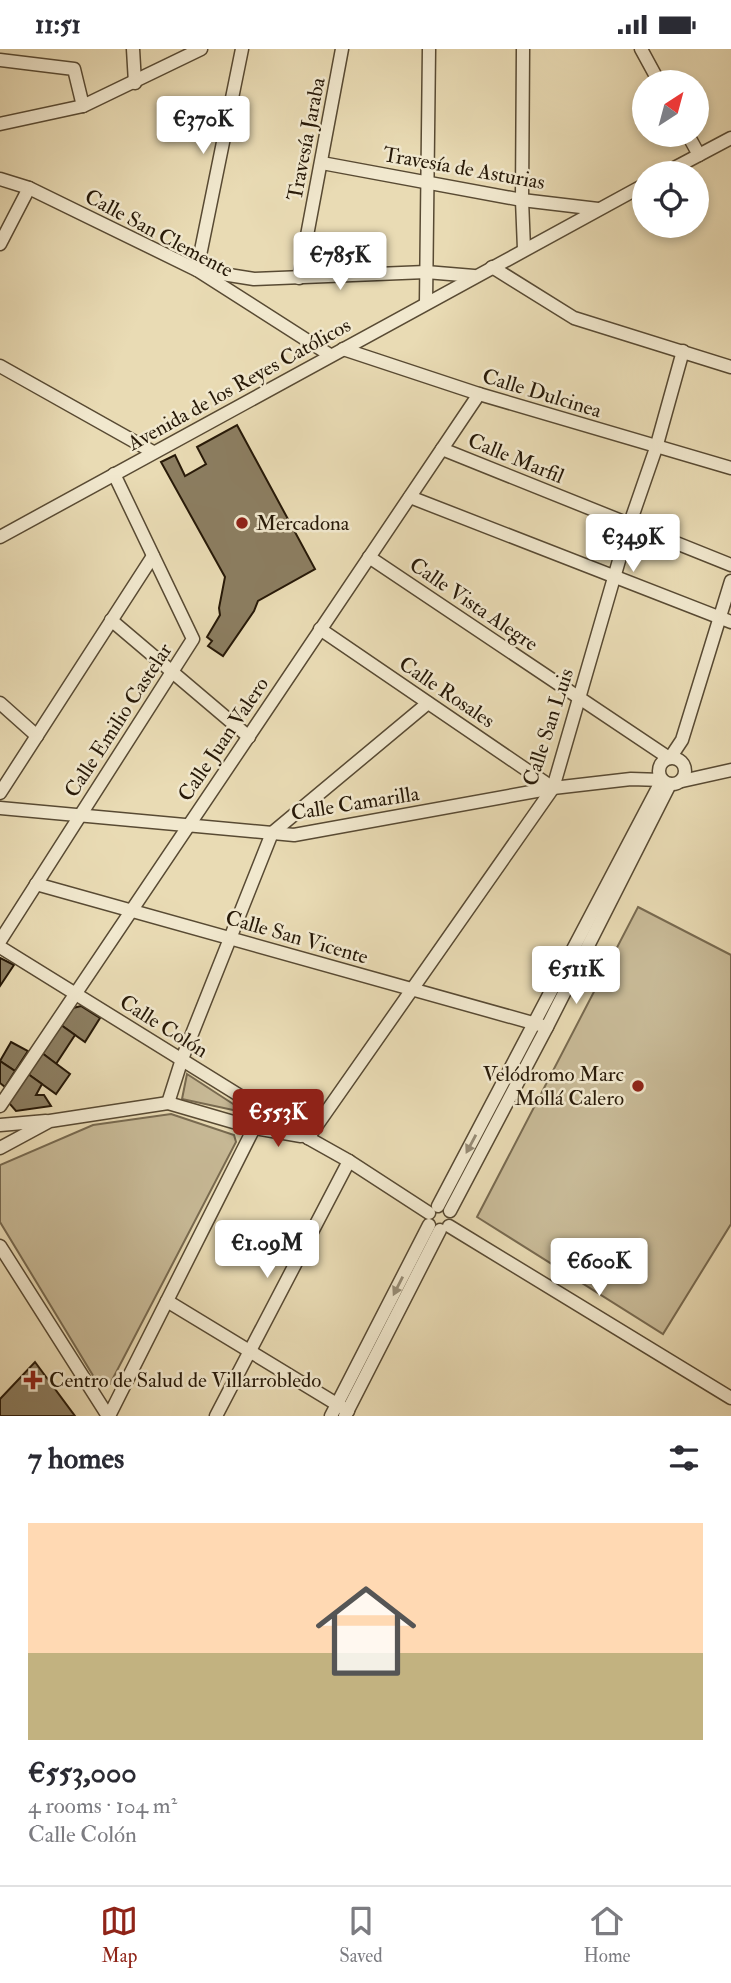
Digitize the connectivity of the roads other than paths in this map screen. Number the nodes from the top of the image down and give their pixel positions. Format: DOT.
graph roads {
  1 [pos="133,49"];
  2 [pos="201,49"];
  3 [pos="242,49"];
  4 [pos="342,49"];
  5 [pos="429,49"];
  6 [pos="523,49"];
  7 [pos="641,49"];
  8 [pos="0,60"];
  9 [pos="652,70"];
  10 [pos="135,83"];
  11 [pos="83,106"];
  12 [pos="0,124"];
  13 [pos="731,138"];
  14 [pos="695,147"];
  15 [pos="699,155"];
  16 [pos="688,161"];
  17 [pos="322,163"];
  18 [pos="0,179"];
  19 [pos="426,181"];
  20 [pos="29,188"];
  21 [pos="632,191"];
  22 [pos="522,200"];
  23 [pos="599,209"];
  24 [pos="0,244"];
  25 [pos="524,249"];
  26 [pos="492,267"];
  27 [pos="197,270"];
  28 [pos="426,272"];
  29 [pos="475,276"];
  30 [pos="299,278"];
  31 [pos="426,303"];
  32 [pos="343,349"];
  33 [pos="683,351"];
  34 [pos="330,355"];
  35 [pos="0,366"];
  36 [pos="731,367"];
  37 [pos="479,394"];
  38 [pos="656,448"];
  39 [pos="442,449"];
  40 [pos="153,452"];
  41 [pos="731,468"];
  42 [pos="114,474"];
  43 [pos="410,497"];
  44 [pos="629,526"];
  45 [pos="0,537"];
  46 [pos="153,556"];
  47 [pos="369,557"];
  48 [pos="731,565"];
  49 [pos="615,579"];
  50 [pos="731,581"];
  51 [pos="111,620"];
  52 [pos="725,620"];
  53 [pos="320,629"];
  54 [pos="172,672"];
  55 [pos="578,697"];
  56 [pos="0,703"];
  57 [pos="428,703"];
  58 [pos="37,736"];
  59 [pos="249,737"];
  60 [pos="670,760"];
  61 [pos="731,771"];
  62 [pos="712,773"];
  63 [pos="631,779"];
  64 [pos="671,782"];
  65 [pos="553,788"];
  66 [pos="0,793"];
  67 [pos="0,808"];
  68 [pos="80,815"];
  69 [pos="189,826"];
  70 [pos="272,833"];
  71 [pos="36,884"];
  72 [pos="130,910"];
  73 [pos="230,938"];
  74 [pos="0,941"];
  75 [pos="0,947"];
  76 [pos="412,989"];
  77 [pos="75,993"];
  78 [pos="540,1025"];
  79 [pos="182,1059"];
  80 [pos="167,1103"];
  81 [pos="0,1105"];
  82 [pos="50,1121"];
  83 [pos="0,1125"];
  84 [pos="254,1128"];
  85 [pos="308,1138"];
  86 [pos="0,1149"];
  87 [pos="349,1161"];
  88 [pos="439,1219"];
  89 [pos="0,1246"];
  90 [pos="167,1301"];
  91 [pos="249,1351"];
  92 [pos="731,1398"];
  93 [pos="340,1412"];
  94 [pos="109,1416"];
  95 [pos="216,1416"];
  1 -- 10 [label="street"];
  2 -- 10 [label="street"];
  3 -- 27 [label="street"];
  4 -- 17 [label="street, Travesía Jaraba"];
  5 -- 19 [label="street"];
  6 -- 22 [label="street"];
  7 -- 9 [label="street"];
  8 -- 11 [label="street"];
  10 -- 11 [label="street"];
  11 -- 12 [label="street"];
  13 -- 15 [label="street"];
  14 -- 15 [label="street"];
  15 -- 16 [label="street"];
  17 -- 19 [label="street, Travesía de Asturias"];
  17 -- 30 [label="street, Travesía Jaraba"];
  18 -- 20 [label="street, Calle San Clemente"];
  19 -- 22 [label="street, Travesía de Asturias"];
  19 -- 28 [label="street"];
  20 -- 24 [label="street"];
  20 -- 27 [label="street, Calle San Clemente"];
  21 -- 23 [label="street, Avenida de los Reyes Católicos"];
  22 -- 23 [label="street, Travesía de Asturias"];
  22 -- 25 [label="street"];
  23 -- 25 [label="street, Avenida de los Reyes Católicos"];
  25 -- 26 [label="street, Avenida de los Reyes Católicos"];
  26 -- 29 [label="street, Avenida de los Reyes Católicos"];
  26 -- 33 [label="street"];
  27 -- 30 [label="street"];
  27 -- 34 [label="street, Calle San Clemente"];
  28 -- 29 [label="street"];
  28 -- 30 [label="street"];
  28 -- 31 [label="street"];
  29 -- 31 [label="street, Avenida de los Reyes Católicos"];
  31 -- 32 [label="street, Avenida de los Reyes Católicos"];
  32 -- 34 [label="street, Avenida de los Reyes Católicos"];
  32 -- 37 [label="street, Calle Dulcinea"];
  33 -- 36 [label="street"];
  33 -- 38 [label="street, Calle San Luis"];
  34 -- 40 [label="street, Avenida de los Reyes Católicos"];
  35 -- 40 [label="street"];
  37 -- 38 [label="street, Calle Dulcinea"];
  37 -- 39 [label="street, Calle Juan Valero"];
  38 -- 41 [label="street, Calle Dulcinea"];
  38 -- 44 [label="street, Calle San Luis"];
  39 -- 43 [label="street, Calle Juan Valero"];
  39 -- 44 [label="street, Calle Marfil"];
  40 -- 42 [label="street, Avenida de los Reyes Católicos"];
  42 -- 45 [label="street, Avenida de los Reyes Católicos"];
  42 -- 46 [label="street, Calle Emilio Castelar"];
  43 -- 47 [label="street, Calle Juan Valero"];
  43 -- 49 [label="street"];
  44 -- 48 [label="street, Calle Marfil"];
  44 -- 49 [label="street, Calle San Luis"];
  46 -- 51 [label="street"];
  46 -- 54 [label="street, Calle Emilio Castelar"];
  47 -- 53 [label="street, Calle Juan Valero"];
  47 -- 55 [label="street, Calle Vista Alegre"];
  49 -- 52 [label="street"];
  49 -- 55 [label="street, Calle San Luis"];
  50 -- 52 [label="street"];
  51 -- 54 [label="street"];
  51 -- 58 [label="street"];
  52 -- 60 [label="street"];
  53 -- 57 [label="street, Calle Rosales"];
  53 -- 59 [label="street, Calle Juan Valero"];
  54 -- 59 [label="street"];
  54 -- 68 [label="street, Calle Emilio Castelar"];
  55 -- 60 [label="street, Calle Vista Alegre"];
  55 -- 65 [label="street, Calle San Luis"];
  56 -- 58 [label="street"];
  57 -- 65 [label="street, Calle Rosales"];
  57 -- 70 [label="street"];
  58 -- 66 [label="street"];
  59 -- 69 [label="street, Calle Juan Valero"];
  60 -- 62 [label="street, Calle Vista Alegre"];
  60 -- 63 [label="street, Calle Camarilla"];
  60 -- 64 [label="street"];
  60 -- 64 [label="street"];
  61 -- 62 [label="street"];
  62 -- 64 [label="street, Calle Camarilla"];
  63 -- 64 [label="street, Calle Camarilla"];
  63 -- 65 [label="street, Calle Camarilla"];
  64 -- 78 [label="street"];
  65 -- 70 [label="street, Calle Camarilla"];
  65 -- 76 [label="street, Calle San Luis"];
  67 -- 68 [label="street, Calle Camarilla"];
  68 -- 69 [label="street, Calle Camarilla"];
  68 -- 71 [label="street, Calle Emilio Castelar"];
  69 -- 70 [label="street, Calle Camarilla"];
  69 -- 72 [label="street, Calle Juan Valero"];
  70 -- 73 [label="street"];
  71 -- 72 [label="street, Calle San Vicente"];
  71 -- 74 [label="street, Calle Emilio Castelar"];
  72 -- 73 [label="street, Calle San Vicente"];
  72 -- 77 [label="street, Calle Juan Valero"];
  73 -- 76 [label="street, Calle San Vicente"];
  73 -- 79 [label="street"];
  75 -- 77 [label="street, Calle Colón"];
  76 -- 78 [label="street, Calle San Vicente"];
  76 -- 85 [label="street, Calle San Luis"];
  77 -- 79 [label="street, Calle Colón"];
  77 -- 81 [label="street, Calle Juan Valero"];
  78 -- 88 [label="street"];
  79 -- 80 [label="street"];
  79 -- 85 [label="street, Calle Colón"];
  80 -- 82 [label="street"];
  80 -- 84 [label="street, Calle Colón"];
  82 -- 83 [label="street"];
  82 -- 86 [label="street"];
  84 -- 85 [label="street, Calle Colón"];
  84 -- 90 [label="street"];
  85 -- 87 [label="street, Calle Colón"];
  87 -- 88 [label="street, Calle Colón"];
  87 -- 91 [label="street"];
  88 -- 92 [label="street, Calle Colón"];
  88 -- 93 [label="street"];
  89 -- 94 [label="street"];
  90 -- 91 [label="street"];
  90 -- 94 [label="street"];
  91 -- 93 [label="street"];
  91 -- 95 [label="street"];
}
